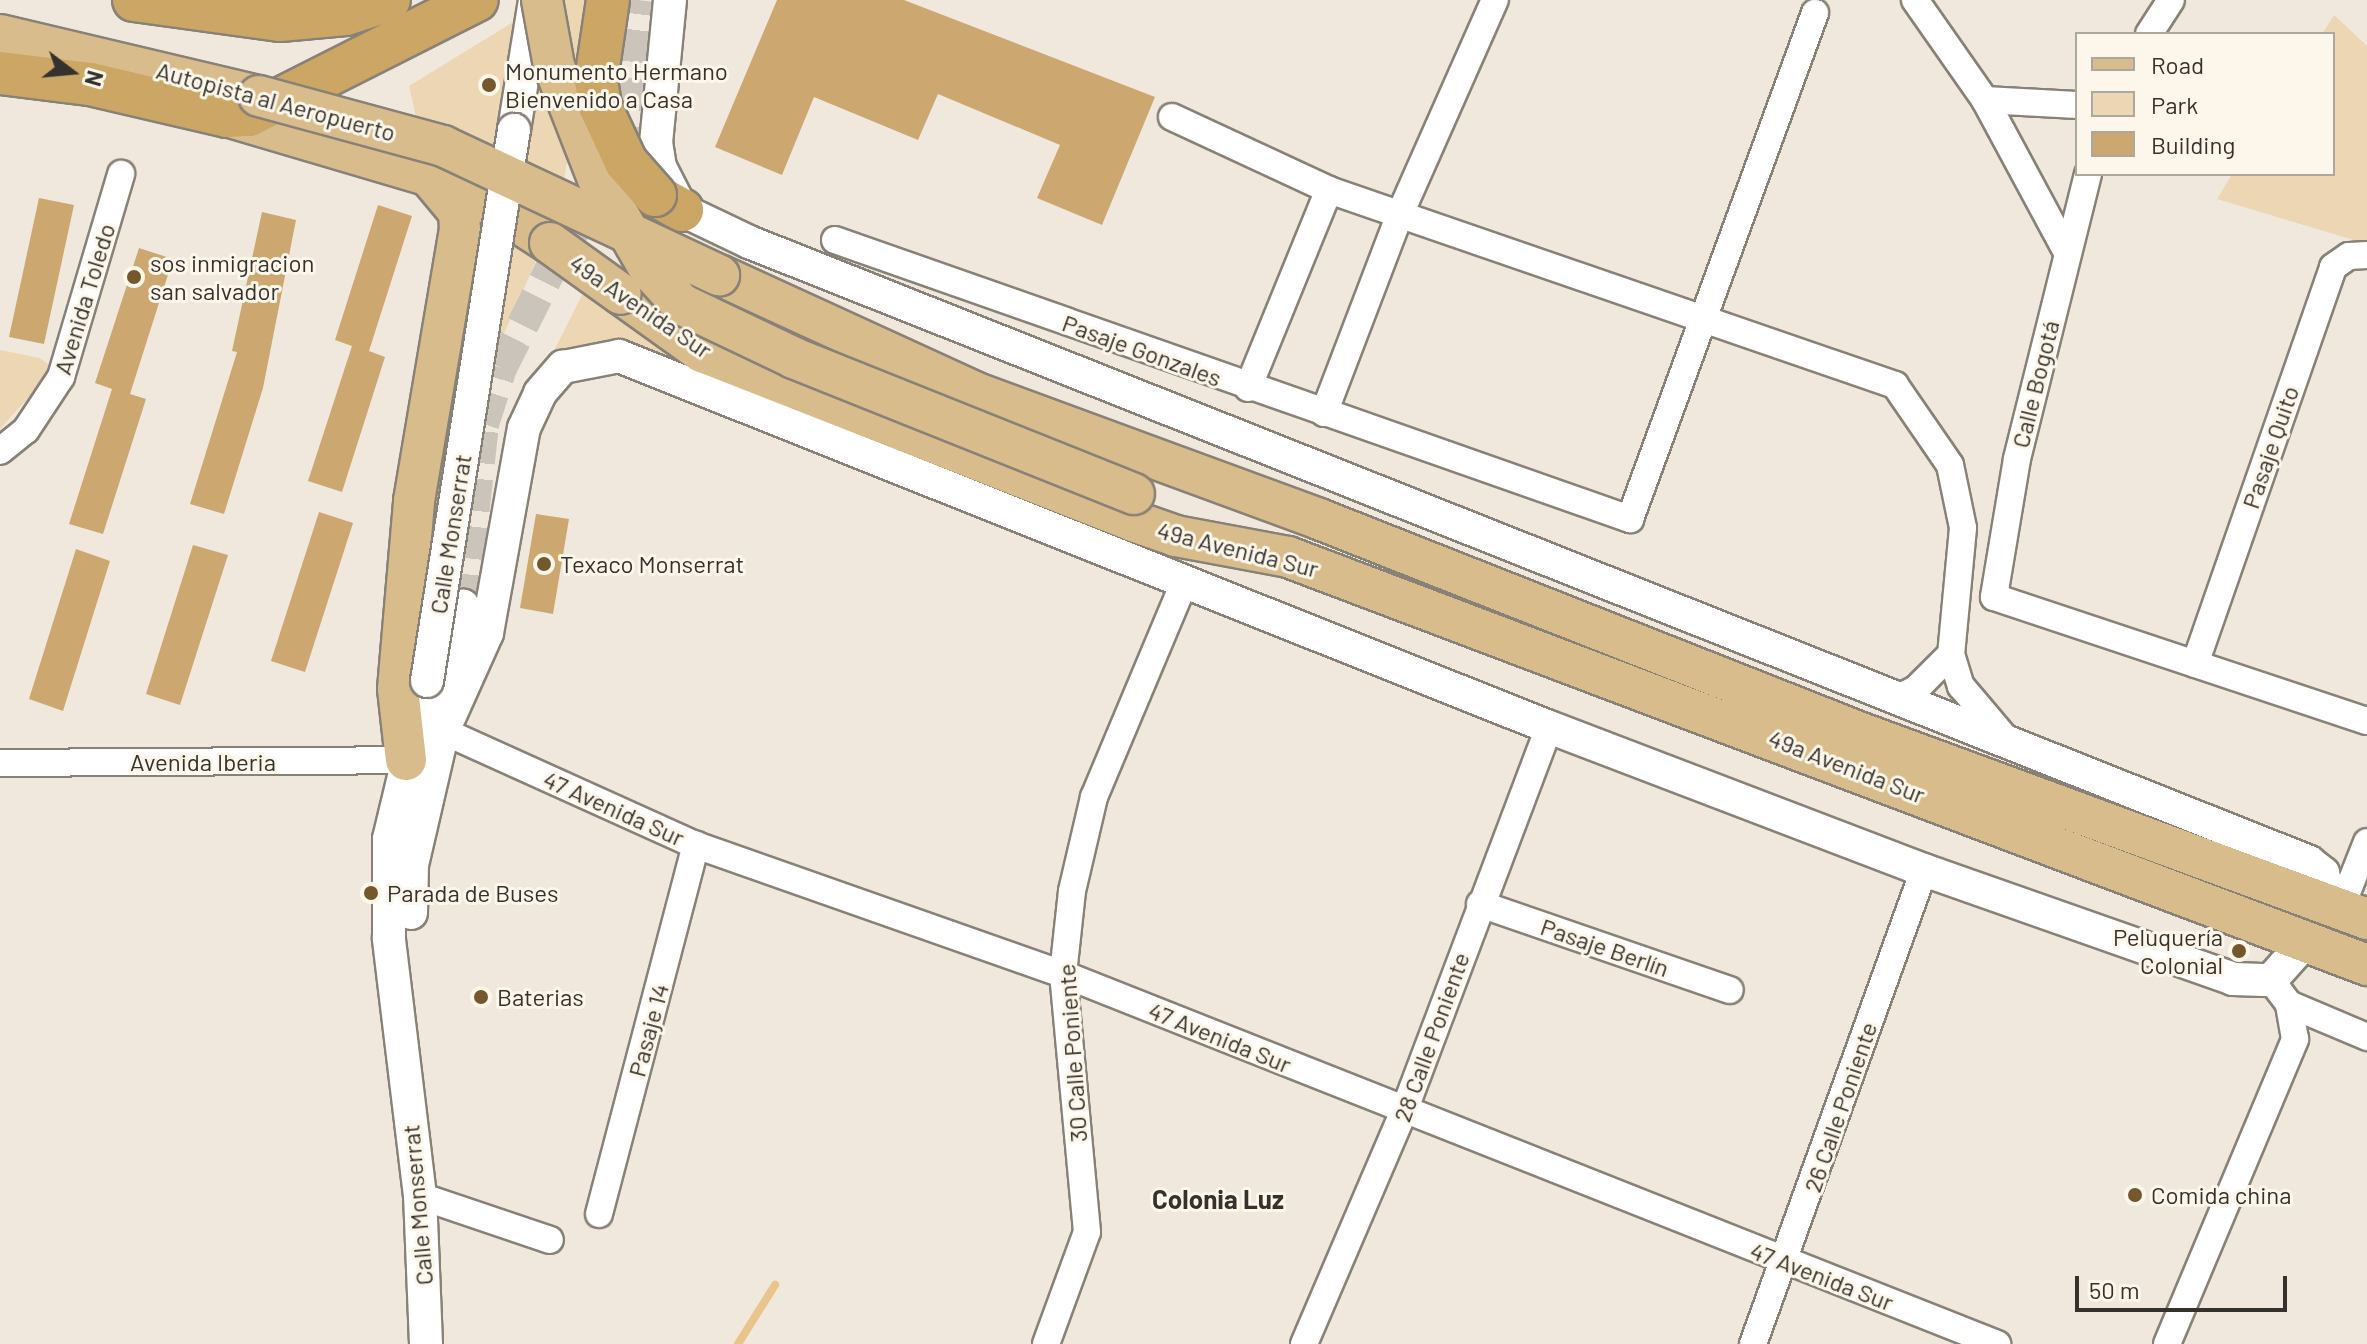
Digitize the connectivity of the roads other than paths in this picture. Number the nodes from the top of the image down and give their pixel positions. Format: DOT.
graph roads {
  1 [pos="134,0"];
  2 [pos="389,0"];
  3 [pos="477,0"];
  4 [pos="535,0"];
  5 [pos="542,0"];
  6 [pos="608,0"];
  7 [pos="670,0"];
  8 [pos="1495,0"];
  9 [pos="1915,0"];
  10 [pos="2171,0"];
  11 [pos="1815,13"];
  12 [pos="2150,32"];
  13 [pos="0,35"];
  14 [pos="14,74"];
  15 [pos="1985,100"];
  16 [pos="2075,105"];
  17 [pos="243,106"];
  18 [pos="1172,117"];
  19 [pos="121,174"];
  20 [pos="429,176"];
  21 [pos="2087,176"];
  22 [pos="544,189"];
  23 [pos="1329,190"];
  24 [pos="668,202"];
  25 [pos="1400,214"];
  26 [pos="835,240"];
  27 [pos="2067,252"];
  28 [pos="2367,255"];
  29 [pos="1703,322"];
  30 [pos="1248,388"];
  31 [pos="1324,413"];
  32 [pos="0,451"];
  33 [pos="1288,557"];
  34 [pos="1184,583"];
  35 [pos="463,606"];
  36 [pos="1951,654"];
  37 [pos="2195,664"];
  38 [pos="1847,681"];
  39 [pos="2367,721"];
  40 [pos="1549,727"];
  41 [pos="443,731"];
  42 [pos="2011,744"];
  43 [pos="406,760"];
  44 [pos="0,763"];
  45 [pos="2367,842"];
  46 [pos="696,845"];
  47 [pos="1924,870"];
  48 [pos="1480,904"];
  49 [pos="2337,909"];
  50 [pos="2305,942"];
  51 [pos="2367,965"];
  52 [pos="1063,974"];
  53 [pos="1730,990"];
  54 [pos="2280,992"];
  55 [pos="2367,1037"];
  56 [pos="403,1067"];
  57 [pos="1404,1111"];
  58 [pos="420,1196"];
  59 [pos="599,1214"];
  60 [pos="550,1240"];
  61 [pos="1785,1261"];
  62 [pos="426,1344"];
  63 [pos="1046,1344"];
  64 [pos="1304,1344"];
  65 [pos="1753,1344"];
  66 [pos="1997,1344"];
  67 [pos="2167,1344"];
  1 -- 2 [label="highway"];
  3 -- 17 [label="highway"];
  4 -- 43 [label="street, Calle Monserrat, bridge"];
  5 -- 33 [label="main road, bridge"];
  6 -- 24 [label="highway, bridge"];
  7 -- 24 [label="street"];
  8 -- 25 [label="street"];
  9 -- 15 [label="street"];
  10 -- 12 [label="street"];
  11 -- 29 [label="street"];
  13 -- 17 [label="main road, Autopista al Aeropuerto"];
  14 -- 17 [label="highway"];
  15 -- 16 [label="street"];
  15 -- 27 [label="street"];
  17 -- 20 [label="main road, 49a Avenida Sur"];
  17 -- 22 [label="main road, Autopista al Aeropuerto, bridge"];
  18 -- 23 [label="street"];
  19 -- 32 [label="street, Avenida Toledo"];
  20 -- 33 [label="main road, 49a Avenida Sur, bridge"];
  20 -- 43 [label="main road"];
  21 -- 27 [label="street, Calle Bogotá"];
  22 -- 49 [label="main road, 49a Avenida Sur, bridge"];
  23 -- 25 [label="street"];
  23 -- 30 [label="street, Pasaje Gonzales"];
  24 -- 38 [label="street"];
  25 -- 29 [label="street"];
  25 -- 31 [label="street"];
  26 -- 30 [label="street, Pasaje Gonzales"];
  27 -- 37 [label="street, Calle Bogotá"];
  28 -- 37 [label="street, Pasaje Quito"];
  29 -- 31 [label="street"];
  29 -- 36 [label="street"];
  30 -- 31 [label="street"];
  33 -- 50 [label="main road, 49a Avenida Sur"];
  34 -- 40 [label="street, 49a Avenida Sur"];
  34 -- 41 [label="street, 49a Avenida Sur"];
  34 -- 52 [label="street, 30 Calle Poniente"];
  35 -- 41 [label="street, Calle Monserrat"];
  36 -- 38 [label="street"];
  36 -- 42 [label="street"];
  37 -- 39 [label="street"];
  38 -- 42 [label="street"];
  40 -- 47 [label="street, 49a Avenida Sur"];
  40 -- 48 [label="street, 28 Calle Poniente"];
  41 -- 46 [label="street, 47 Avenida Sur"];
  41 -- 56 [label="street, Calle Monserrat"];
  42 -- 49 [label="street"];
  43 -- 44 [label="street, Avenida Iberia"];
  43 -- 56 [label="street, Calle Monserrat"];
  45 -- 49 [label="street"];
  46 -- 52 [label="street, 47 Avenida Sur"];
  46 -- 59 [label="street, Pasaje 14"];
  47 -- 54 [label="street, 49a Avenida Sur"];
  47 -- 61 [label="street, 26 Calle Poniente"];
  48 -- 53 [label="street, Pasaje Berlín"];
  48 -- 57 [label="street, 28 Calle Poniente"];
  50 -- 51 [label="main road, 49a Avenida Sur"];
  50 -- 54 [label="street"];
  52 -- 57 [label="street, 47 Avenida Sur"];
  52 -- 63 [label="street, 30 Calle Poniente"];
  54 -- 55 [label="street"];
  54 -- 67 [label="street"];
  56 -- 58 [label="street, Calle Monserrat"];
  57 -- 61 [label="street, 47 Avenida Sur"];
  57 -- 64 [label="street, 28 Calle Poniente"];
  58 -- 60 [label="street"];
  58 -- 62 [label="street, Calle Monserrat"];
  61 -- 65 [label="street, 26 Calle Poniente"];
  61 -- 66 [label="street, 47 Avenida Sur"];
}
